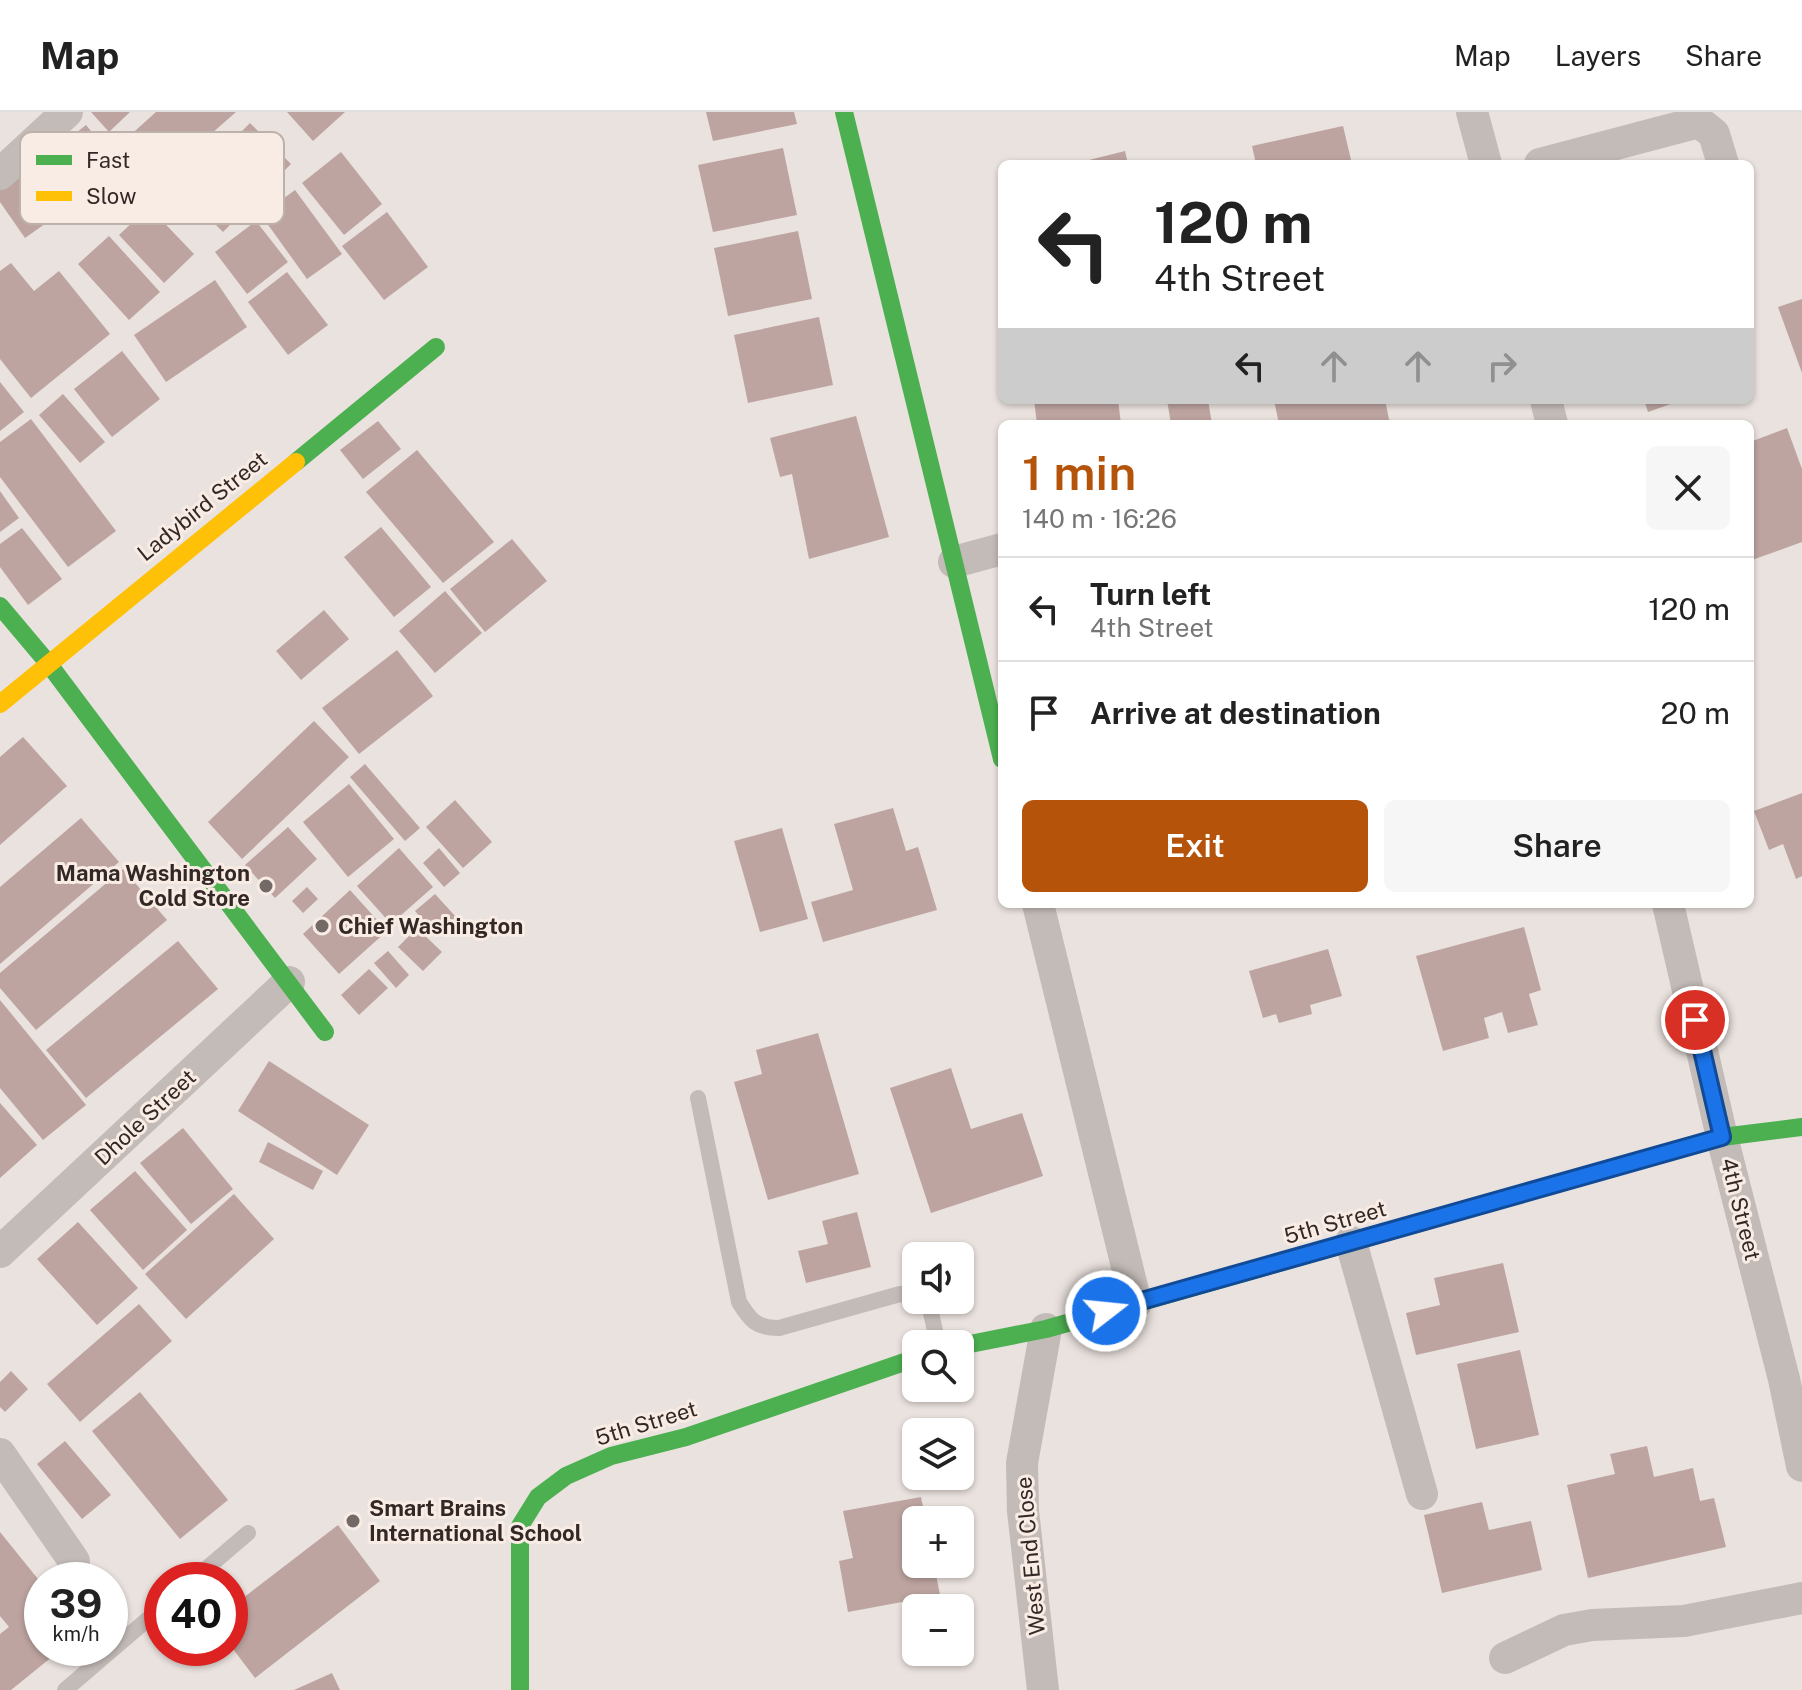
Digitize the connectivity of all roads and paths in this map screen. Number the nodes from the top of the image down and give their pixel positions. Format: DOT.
graph roads {
  1 [pos="67,112"];
  2 [pos="844,112"];
  3 [pos="1472,112"];
  4 [pos="45,132"];
  5 [pos="20,155"];
  6 [pos="1485,160"];
  7 [pos="1555,160"];
  8 [pos="1722,160"];
  9 [pos="0,174"];
  10 [pos="436,347"];
  11 [pos="998,550"];
  12 [pos="954,562"];
  13 [pos="0,606"];
  14 [pos="48,663"];
  15 [pos="0,704"];
  16 [pos="998,743"];
  17 [pos="1039,908"];
  18 [pos="1669,908"];
  19 [pos="289,982"];
  20 [pos="325,1032"];
  21 [pos="698,1098"];
  22 [pos="1802,1127"];
  23 [pos="1722,1137"];
  24 [pos="1351,1242"];
  25 [pos="0,1252"];
  26 [pos="902,1295"];
  27 [pos="1136,1303"];
  28 [pos="1046,1329"];
  29 [pos="974,1343"];
  30 [pos="902,1363"];
  31 [pos="1793,1378"];
  32 [pos="0,1454"];
  33 [pos="1802,1466"];
  34 [pos="1422,1494"];
  35 [pos="248,1533"];
  36 [pos="74,1561"];
  37 [pos="214,1562"];
  38 [pos="1802,1598"];
  39 [pos="144,1622"];
  40 [pos="1505,1658"];
  41 [pos="65,1690"];
  42 [pos="520,1690"];
  43 [pos="1043,1690"];
  1 -- 4 [label="street"];
  2 -- 12 [label="street"];
  3 -- 6 [label="street"];
  5 -- 9 [label="street"];
  7 -- 8 [label="street"];
  10 -- 14 [label="street, Ladybird Street"];
  11 -- 12 [label="street"];
  12 -- 16 [label="street"];
  13 -- 14 [label="street"];
  14 -- 15 [label="street, Ladybird Street"];
  14 -- 19 [label="street"];
  17 -- 27 [label="street"];
  18 -- 23 [label="street, 4th Street"];
  19 -- 20 [label="street"];
  19 -- 25 [label="street, Dhole Street"];
  21 -- 26 [label="lane"];
  22 -- 23 [label="street, 5th Street"];
  23 -- 24 [label="street, 5th Street"];
  23 -- 31 [label="street, 4th Street"];
  24 -- 27 [label="street, 5th Street"];
  24 -- 34 [label="street"];
  27 -- 28 [label="street, 5th Street"];
  28 -- 29 [label="street, 5th Street"];
  28 -- 43 [label="street, West End Close"];
  30 -- 42 [label="street, 5th Street"];
  31 -- 33 [label="street, 4th Street"];
  32 -- 36 [label="street"];
  35 -- 37 [label="lane"];
  38 -- 40 [label="street"];
  39 -- 41 [label="lane"];
}
